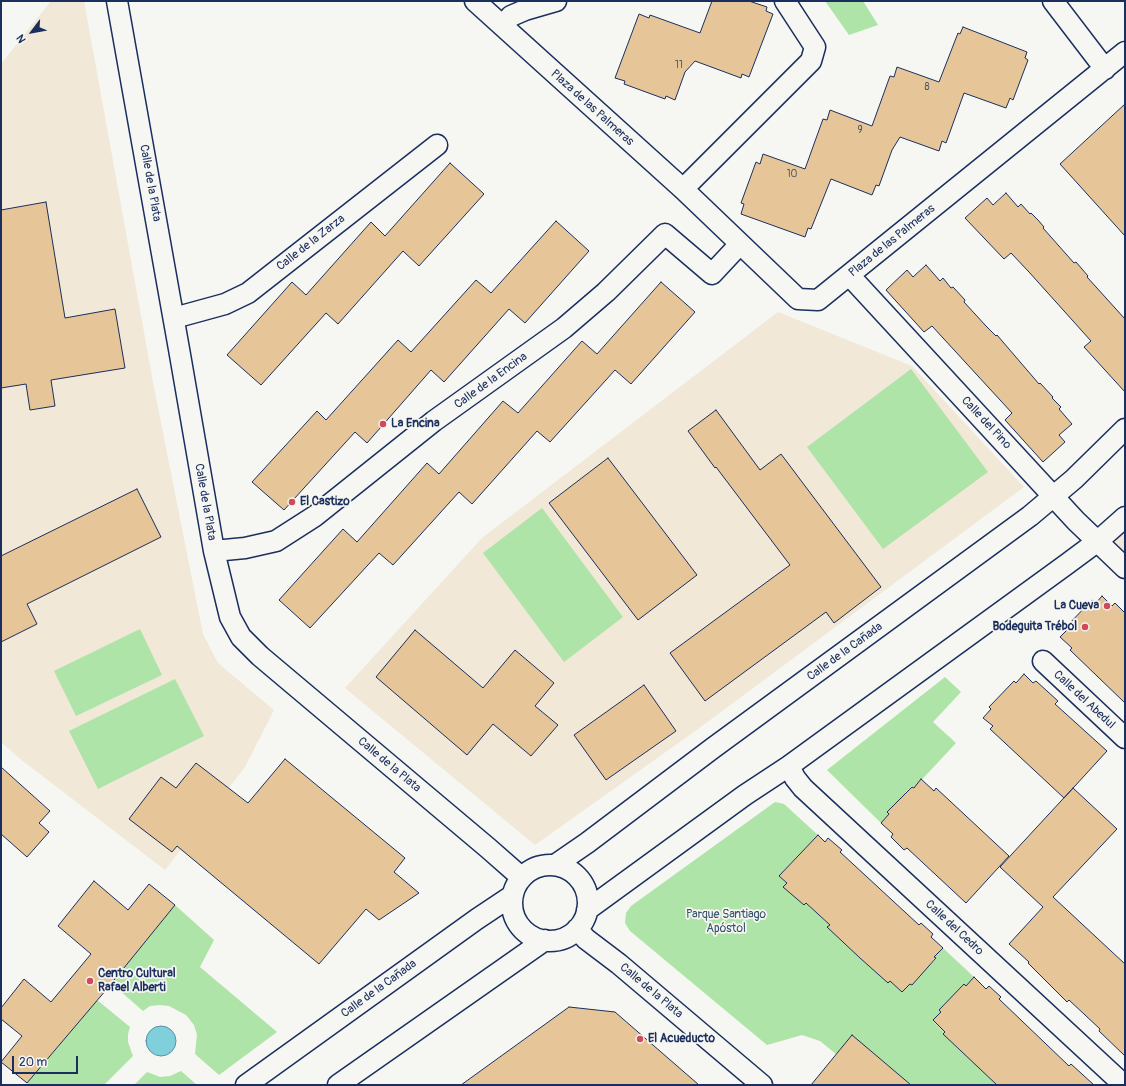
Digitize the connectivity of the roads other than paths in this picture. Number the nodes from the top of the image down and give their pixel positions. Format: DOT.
graph roads {
  1 [pos="117,1"];
  2 [pos="476,1"];
  3 [pos="556,1"];
  4 [pos="785,1"];
  5 [pos="1053,1"];
  6 [pos="502,26"];
  7 [pos="1125,52"];
  8 [pos="1105,69"];
  9 [pos="437,145"];
  10 [pos="682,189"];
  11 [pos="740,244"];
  12 [pos="849,275"];
  13 [pos="174,318"];
  14 [pos="1125,429"];
  15 [pos="1054,497"];
  16 [pos="1125,517"];
  17 [pos="1098,541"];
  18 [pos="214,551"];
  19 [pos="1125,568"];
  20 [pos="1042,661"];
  21 [pos="1125,738"];
  22 [pos="789,766"];
  23 [pos="555,865"];
  24 [pos="521,878"];
  25 [pos="513,895"];
  26 [pos="587,910"];
  27 [pos="577,929"];
  28 [pos="545,940"];
  29 [pos="246,1085"];
  30 [pos="338,1085"];
  31 [pos="762,1085"];
  32 [pos="1124,1085"];
  1 -- 13 [label="street, Calle de la Plata"];
  2 -- 6 [label="street, Plaza de las Palmeras"];
  3 -- 6 [label="street"];
  4 -- 10 [label="street"];
  5 -- 8 [label="street"];
  6 -- 10 [label="street, Plaza de las Palmeras"];
  7 -- 8 [label="street, Plaza de las Palmeras"];
  8 -- 12 [label="street, Plaza de las Palmeras"];
  9 -- 13 [label="street, Calle de la Zarza"];
  10 -- 11 [label="street, Plaza de las Palmeras"];
  11 -- 12 [label="street, Plaza de las Palmeras"];
  11 -- 18 [label="street, Calle de la Encina"];
  12 -- 15 [label="street, Calle del Pino"];
  13 -- 18 [label="street, Calle de la Plata"];
  14 -- 15 [label="street, Calle de la Cañada"];
  15 -- 17 [label="street, Calle del Pino"];
  15 -- 23 [label="street, Calle de la Cañada"];
  16 -- 17 [label="street"];
  17 -- 19 [label="street, Calle del Pino"];
  17 -- 22 [label="street"];
  18 -- 24 [label="street, Calle de la Plata"];
  20 -- 21 [label="street, Calle del Abedul"];
  22 -- 26 [label="street"];
  22 -- 32 [label="street, Calle del Cedro"];
  23 -- 24 [label="street"];
  23 -- 26 [label="street"];
  24 -- 25 [label="street"];
  25 -- 28 [label="street"];
  25 -- 29 [label="street, Calle de la Cañada"];
  26 -- 27 [label="street"];
  27 -- 28 [label="street"];
  27 -- 31 [label="street, Calle de la Plata"];
  28 -- 30 [label="street"];
}
